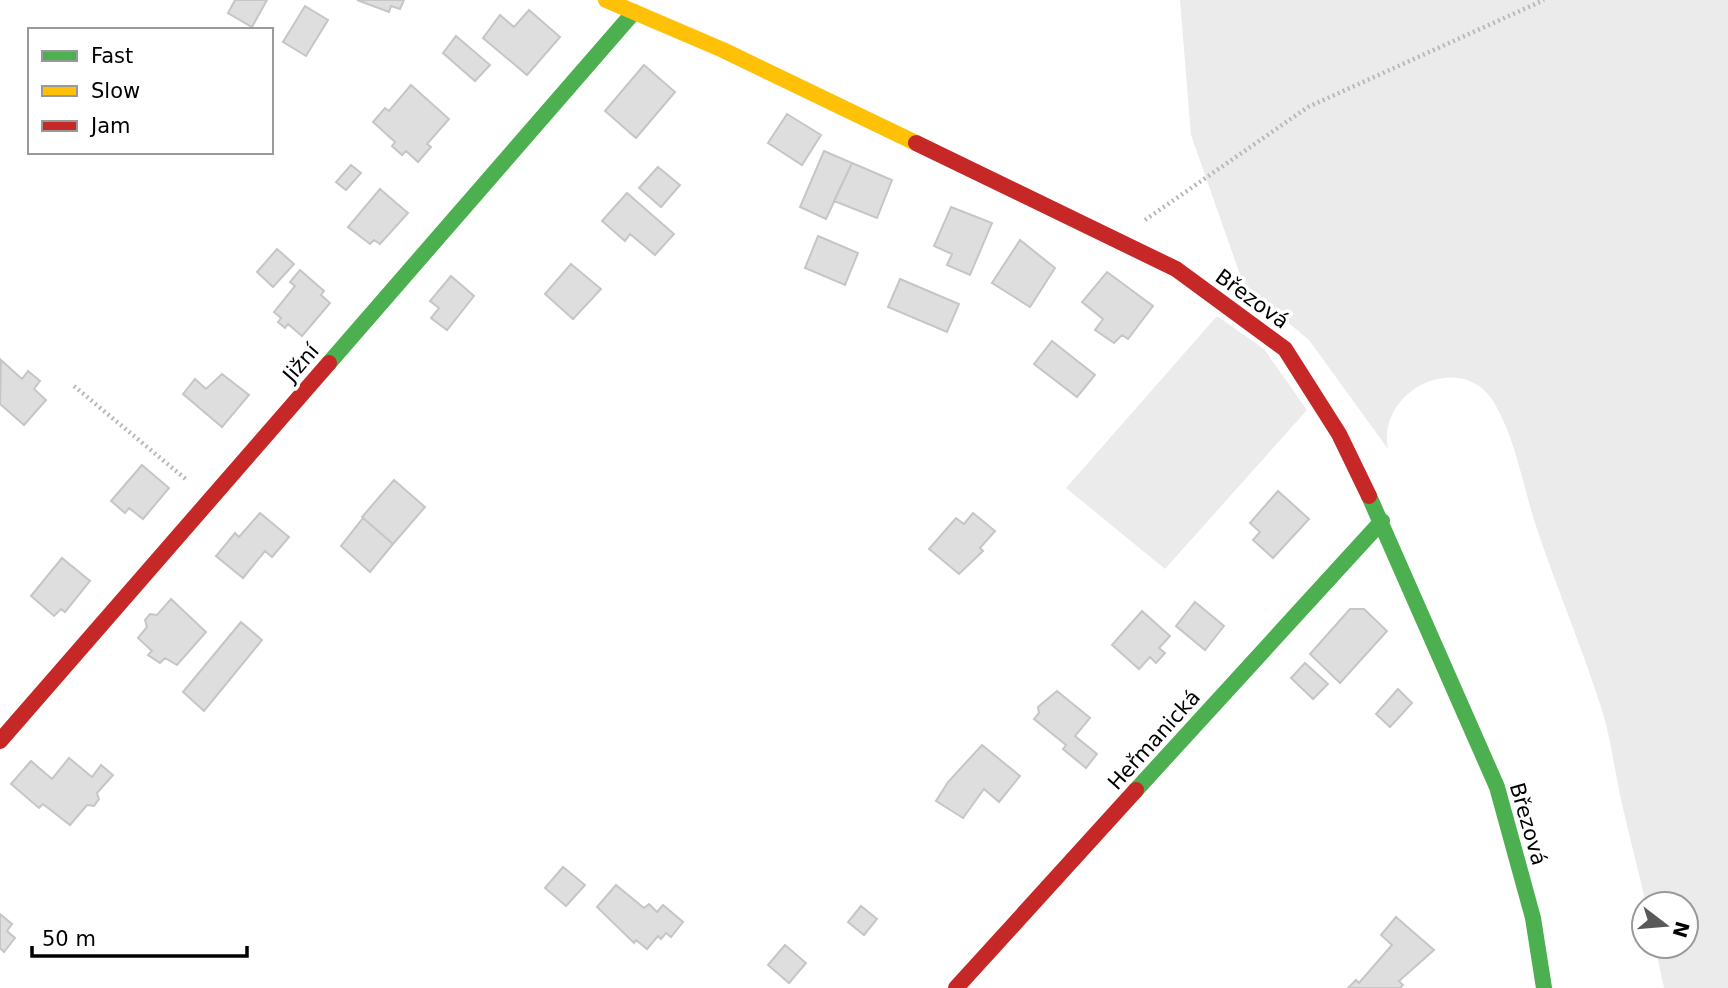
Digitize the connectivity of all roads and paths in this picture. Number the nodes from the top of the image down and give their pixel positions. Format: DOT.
graph roads {
  1 [pos="606,0"];
  2 [pos="1544,0"];
  3 [pos="634,12"];
  4 [pos="1116,240"];
  5 [pos="74,386"];
  6 [pos="210,499"];
  7 [pos="1382,521"];
  8 [pos="0,741"];
  9 [pos="956,988"];
  10 [pos="1544,988"];
  1 -- 3 [label="street, Březová"];
  2 -- 4 [label="path"];
  3 -- 4 [label="street, Březová"];
  3 -- 6 [label="street, Jižní"];
  4 -- 7 [label="street, Březová"];
  5 -- 6 [label="path"];
  6 -- 8 [label="street, Jižní"];
  7 -- 9 [label="street, Heřmanická"];
  7 -- 10 [label="street, Březová"];
}
